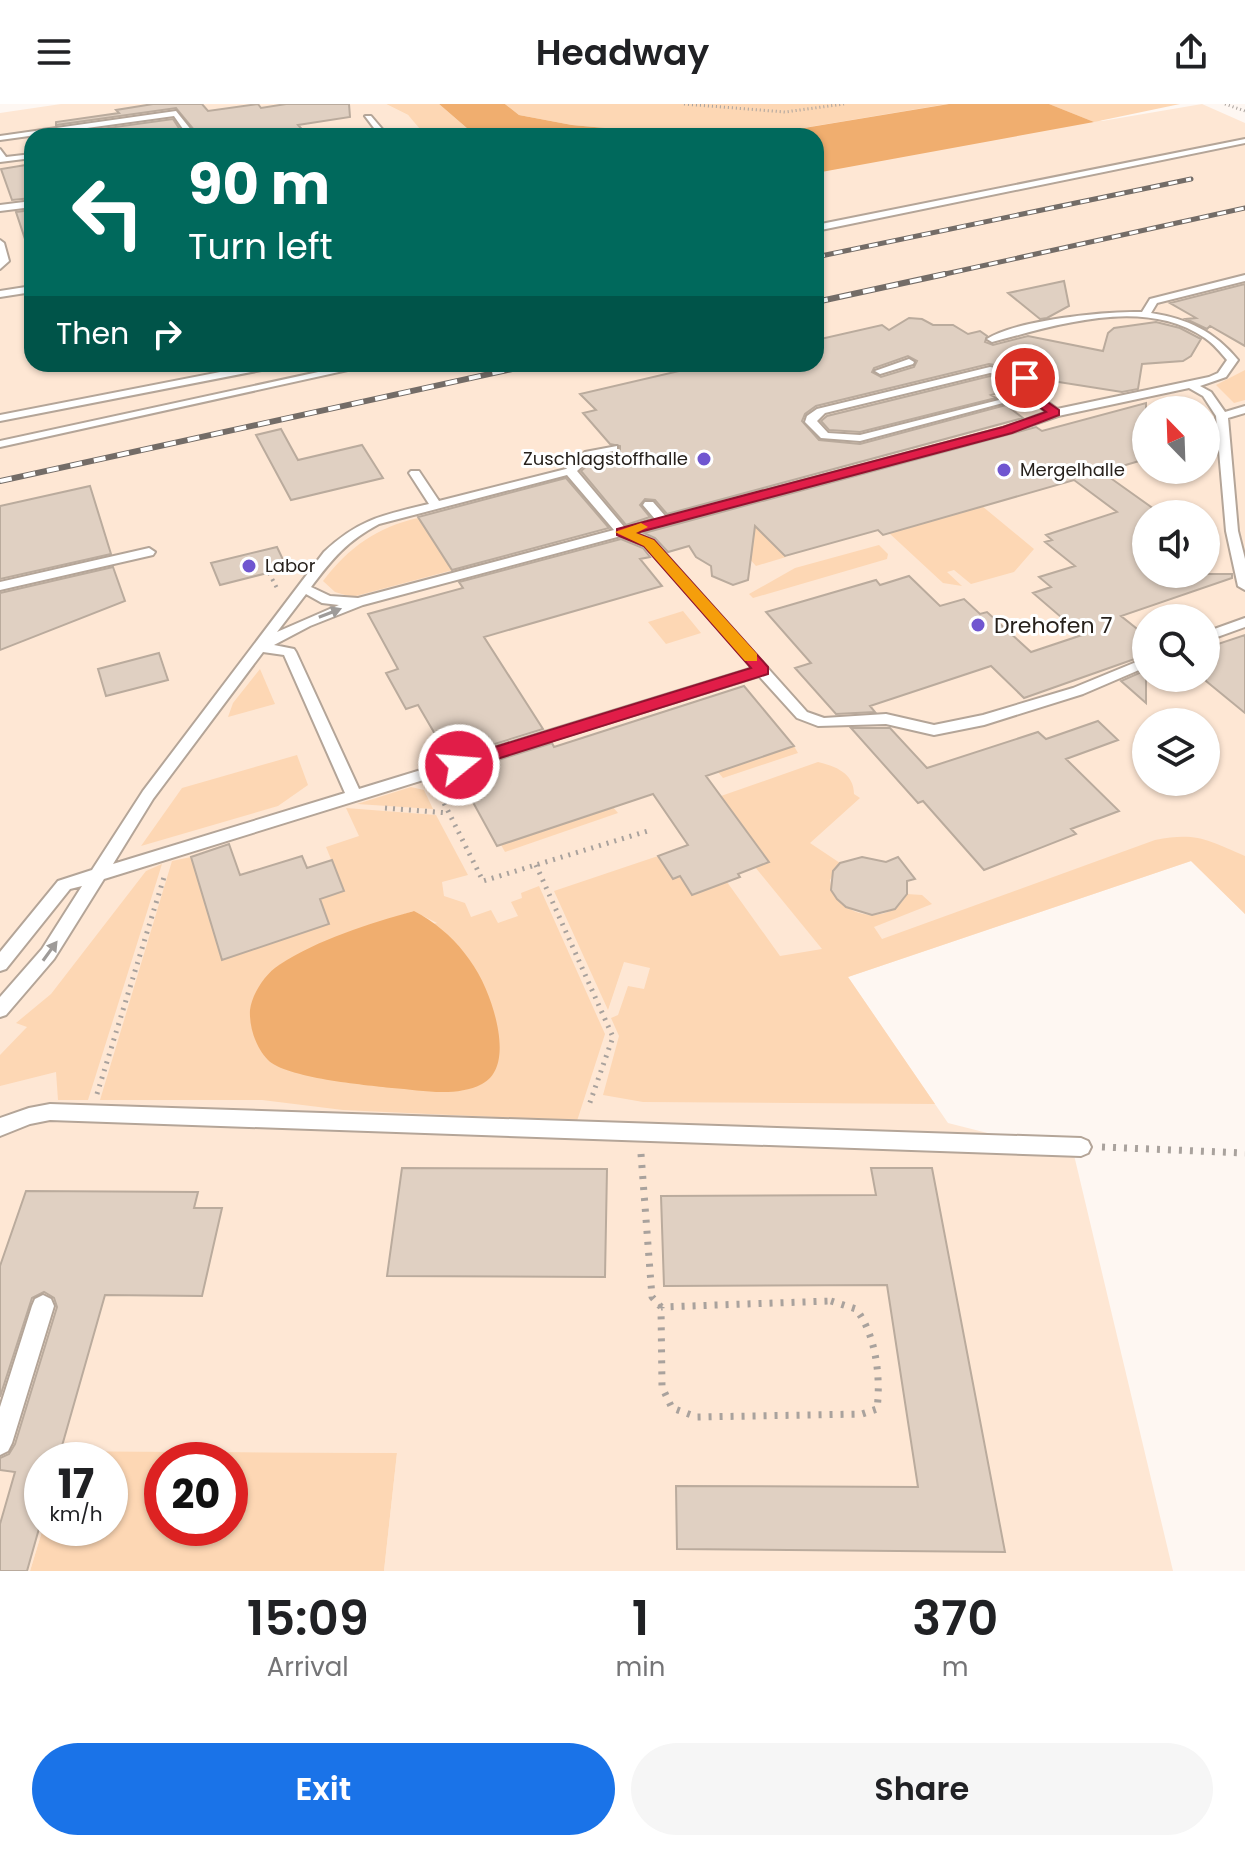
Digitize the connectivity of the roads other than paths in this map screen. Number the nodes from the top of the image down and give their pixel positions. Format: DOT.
graph roads {
  1 [pos="368,118"];
  2 [pos="70,128"];
  3 [pos="186,128"];
  4 [pos="377,128"];
  5 [pos="24,135"];
  6 [pos="0,138"];
  7 [pos="1245,141"];
  8 [pos="24,142"];
  9 [pos="0,148"];
  10 [pos="24,157"];
  11 [pos="24,205"];
  12 [pos="0,208"];
  13 [pos="824,226"];
  14 [pos="0,243"];
  15 [pos="0,266"];
  16 [pos="1245,278"];
  17 [pos="24,290"];
  18 [pos="0,294"];
  19 [pos="1145,315"];
  20 [pos="992,339"];
  21 [pos="1239,360"];
  22 [pos="909,362"];
  23 [pos="880,371"];
  24 [pos="236,372"];
  25 [pos="333,372"];
  26 [pos="1191,385"];
  27 [pos="1027,393"];
  28 [pos="1245,409"];
  29 [pos="1055,413"];
  30 [pos="1222,416"];
  31 [pos="0,418"];
  32 [pos="0,444"];
  33 [pos="613,448"];
  34 [pos="570,471"];
  35 [pos="415,473"];
  36 [pos="435,504"];
  37 [pos="649,505"];
  38 [pos="663,521"];
  39 [pos="622,532"];
  40 [pos="149,552"];
  41 [pos="0,586"];
  42 [pos="1245,586"];
  43 [pos="304,588"];
  44 [pos="358,602"];
  45 [pos="1245,622"];
  46 [pos="1220,632"];
  47 [pos="261,647"];
  48 [pos="1132,668"];
  49 [pos="762,670"];
  50 [pos="355,797"];
  51 [pos="97,877"];
  52 [pos="0,964"];
  53 [pos="0,1010"];
  54 [pos="0,1127"];
  55 [pos="1081,1147"];
  56 [pos="43,1306"];
  57 [pos="0,1443"];
  1 -- 4 [label="lane"];
  2 -- 3 [label="lane"];
  5 -- 6 [label="lane"];
  7 -- 13 [label="lane"];
  8 -- 9 [label="lane"];
  9 -- 10 [label="lane"];
  11 -- 12 [label="lane"];
  14 -- 15 [label="lane"];
  16 -- 19 [label="lane"];
  17 -- 18 [label="lane"];
  19 -- 20 [label="lane"];
  19 -- 21 [label="lane"];
  21 -- 26 [label="lane"];
  22 -- 23 [label="lane"];
  24 -- 31 [label="lane"];
  25 -- 32 [label="lane"];
  26 -- 29 [label="lane"];
  26 -- 30 [label="lane"];
  27 -- 27 [label="lane"];
  27 -- 29 [label="lane"];
  28 -- 30 [label="lane"];
  29 -- 38 [label="lane"];
  30 -- 42 [label="lane"];
  33 -- 34 [label="lane"];
  34 -- 36 [label="lane"];
  34 -- 39 [label="lane"];
  35 -- 36 [label="lane"];
  36 -- 43 [label="lane"];
  37 -- 38 [label="lane"];
  38 -- 39 [label="lane"];
  39 -- 44 [label="lane"];
  39 -- 49 [label="lane"];
  40 -- 41 [label="lane"];
  43 -- 44 [label="lane"];
  43 -- 47 [label="lane"];
  47 -- 44 [label="lane, one-way"];
  45 -- 46 [label="lane"];
  47 -- 50 [label="lane"];
  47 -- 51 [label="lane"];
  48 -- 49 [label="lane"];
  49 -- 50 [label="lane"];
  50 -- 51 [label="lane"];
  51 -- 52 [label="lane"];
  53 -- 51 [label="lane, one-way"];
  54 -- 55 [label="lane"];
  56 -- 57 [label="lane"];
}
